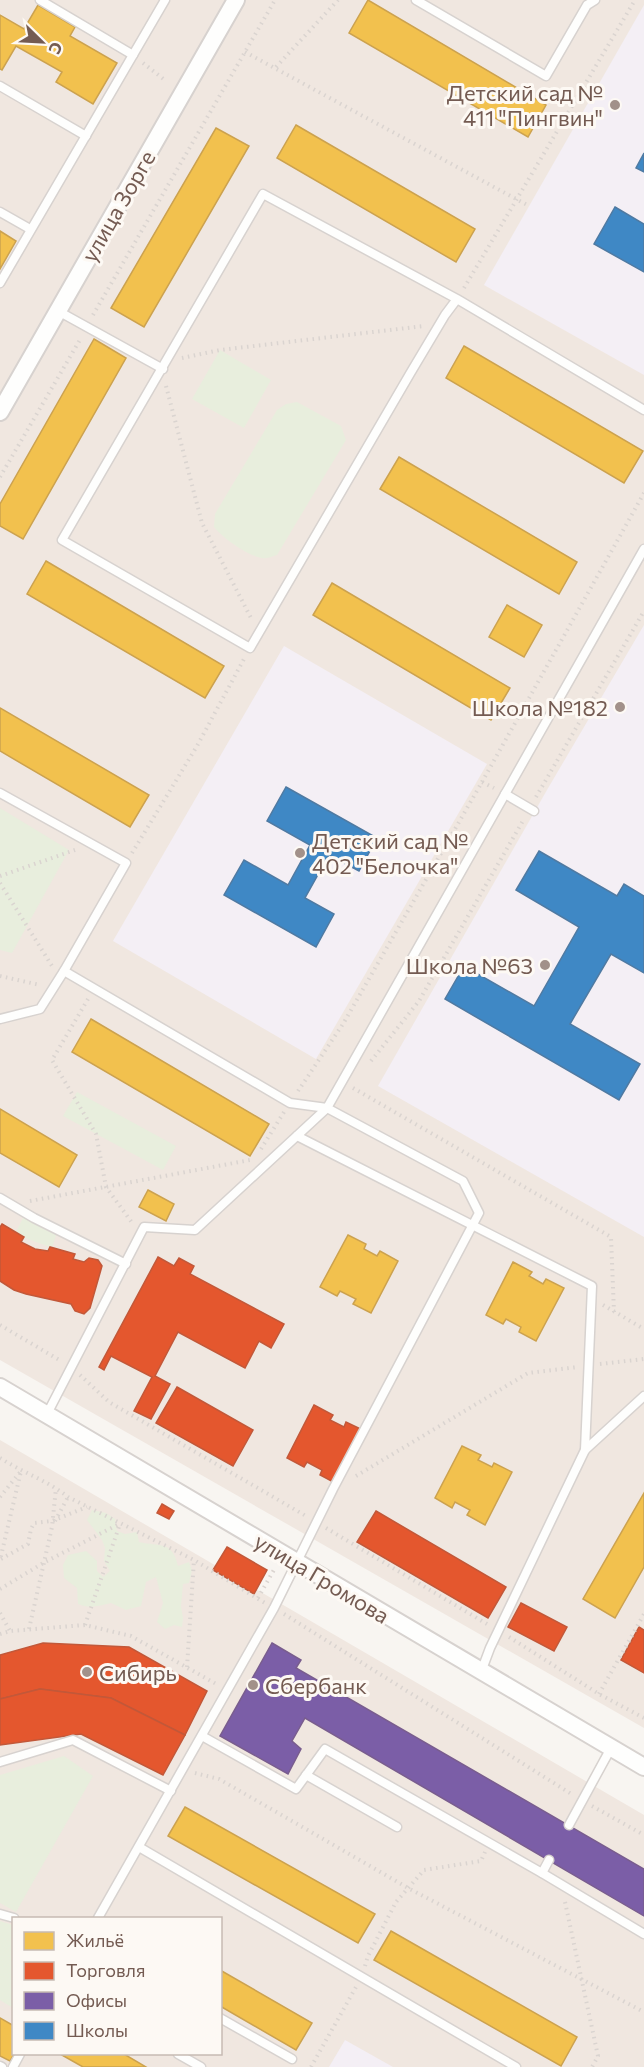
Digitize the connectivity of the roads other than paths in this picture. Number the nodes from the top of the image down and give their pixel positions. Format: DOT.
graph roads {
  1 [pos="40,0"];
  2 [pos="165,0"];
  3 [pos="236,0"];
  4 [pos="416,0"];
  5 [pos="595,0"];
  6 [pos="133,55"];
  7 [pos="0,86"];
  8 [pos="86,136"];
  9 [pos="0,212"];
  10 [pos="30,229"];
  11 [pos="0,283"];
  12 [pos="457,299"];
  13 [pos="58,310"];
  14 [pos="163,369"];
  15 [pos="1,407"];
  16 [pos="644,410"];
  17 [pos="644,549"];
  18 [pos="0,793"];
  19 [pos="505,794"];
  20 [pos="532,810"];
  21 [pos="62,974"];
  22 [pos="0,1019"];
  23 [pos="327,1108"];
  24 [pos="297,1136"];
  25 [pos="0,1198"];
  26 [pos="473,1225"];
  27 [pos="126,1263"];
  28 [pos="0,1387"];
  29 [pos="644,1396"];
  30 [pos="47,1414"];
  31 [pos="585,1450"];
  32 [pos="296,1562"];
  33 [pos="482,1672"];
  34 [pos="202,1736"];
  35 [pos="611,1748"];
  36 [pos="0,1762"];
  37 [pos="644,1767"];
  38 [pos="306,1775"];
  39 [pos="171,1791"];
  40 [pos="569,1826"];
  41 [pos="397,1827"];
  42 [pos="139,1847"];
  43 [pos="549,1860"];
  44 [pos="542,1873"];
  45 [pos="99,1917"];
  46 [pos="644,1934"];
  47 [pos="222,2019"];
  48 [pos="180,2055"];
  49 [pos="292,2059"];
  50 [pos="201,2067"];
  51 [pos="516,2067"];
  1 -- 6 [label="lane"];
  2 -- 6 [label="lane"];
  3 -- 13 [label="street, улица Зорге"];
  4 -- 5 [label="lane"];
  6 -- 8 [label="lane"];
  7 -- 8 [label="lane"];
  8 -- 10 [label="lane"];
  9 -- 10 [label="lane"];
  10 -- 11 [label="lane"];
  12 -- 14 [label="lane"];
  12 -- 14 [label="lane"];
  12 -- 16 [label="lane"];
  13 -- 14 [label="lane"];
  13 -- 15 [label="street, улица Зорге"];
  17 -- 19 [label="lane"];
  18 -- 21 [label="lane"];
  19 -- 20 [label="lane"];
  19 -- 23 [label="lane"];
  21 -- 22 [label="lane"];
  21 -- 23 [label="lane"];
  23 -- 24 [label="lane"];
  23 -- 26 [label="lane"];
  24 -- 26 [label="lane"];
  24 -- 27 [label="lane"];
  25 -- 27 [label="lane"];
  26 -- 31 [label="lane"];
  26 -- 32 [label="lane"];
  27 -- 30 [label="lane"];
  28 -- 30 [label="street, улица Громова"];
  29 -- 31 [label="lane"];
  30 -- 32 [label="street, улица Громова"];
  31 -- 33 [label="lane"];
  32 -- 33 [label="street, улица Громова"];
  32 -- 34 [label="lane"];
  33 -- 35 [label="street, улица Громова"];
  34 -- 38 [label="lane"];
  34 -- 39 [label="lane"];
  35 -- 37 [label="street, улица Громова"];
  35 -- 40 [label="lane"];
  36 -- 39 [label="lane"];
  38 -- 41 [label="lane"];
  38 -- 44 [label="lane"];
  39 -- 42 [label="lane"];
  42 -- 45 [label="lane"];
  42 -- 51 [label="lane"];
  43 -- 44 [label="lane"];
  44 -- 46 [label="lane"];
  47 -- 49 [label="lane"];
  48 -- 50 [label="lane"];
}
